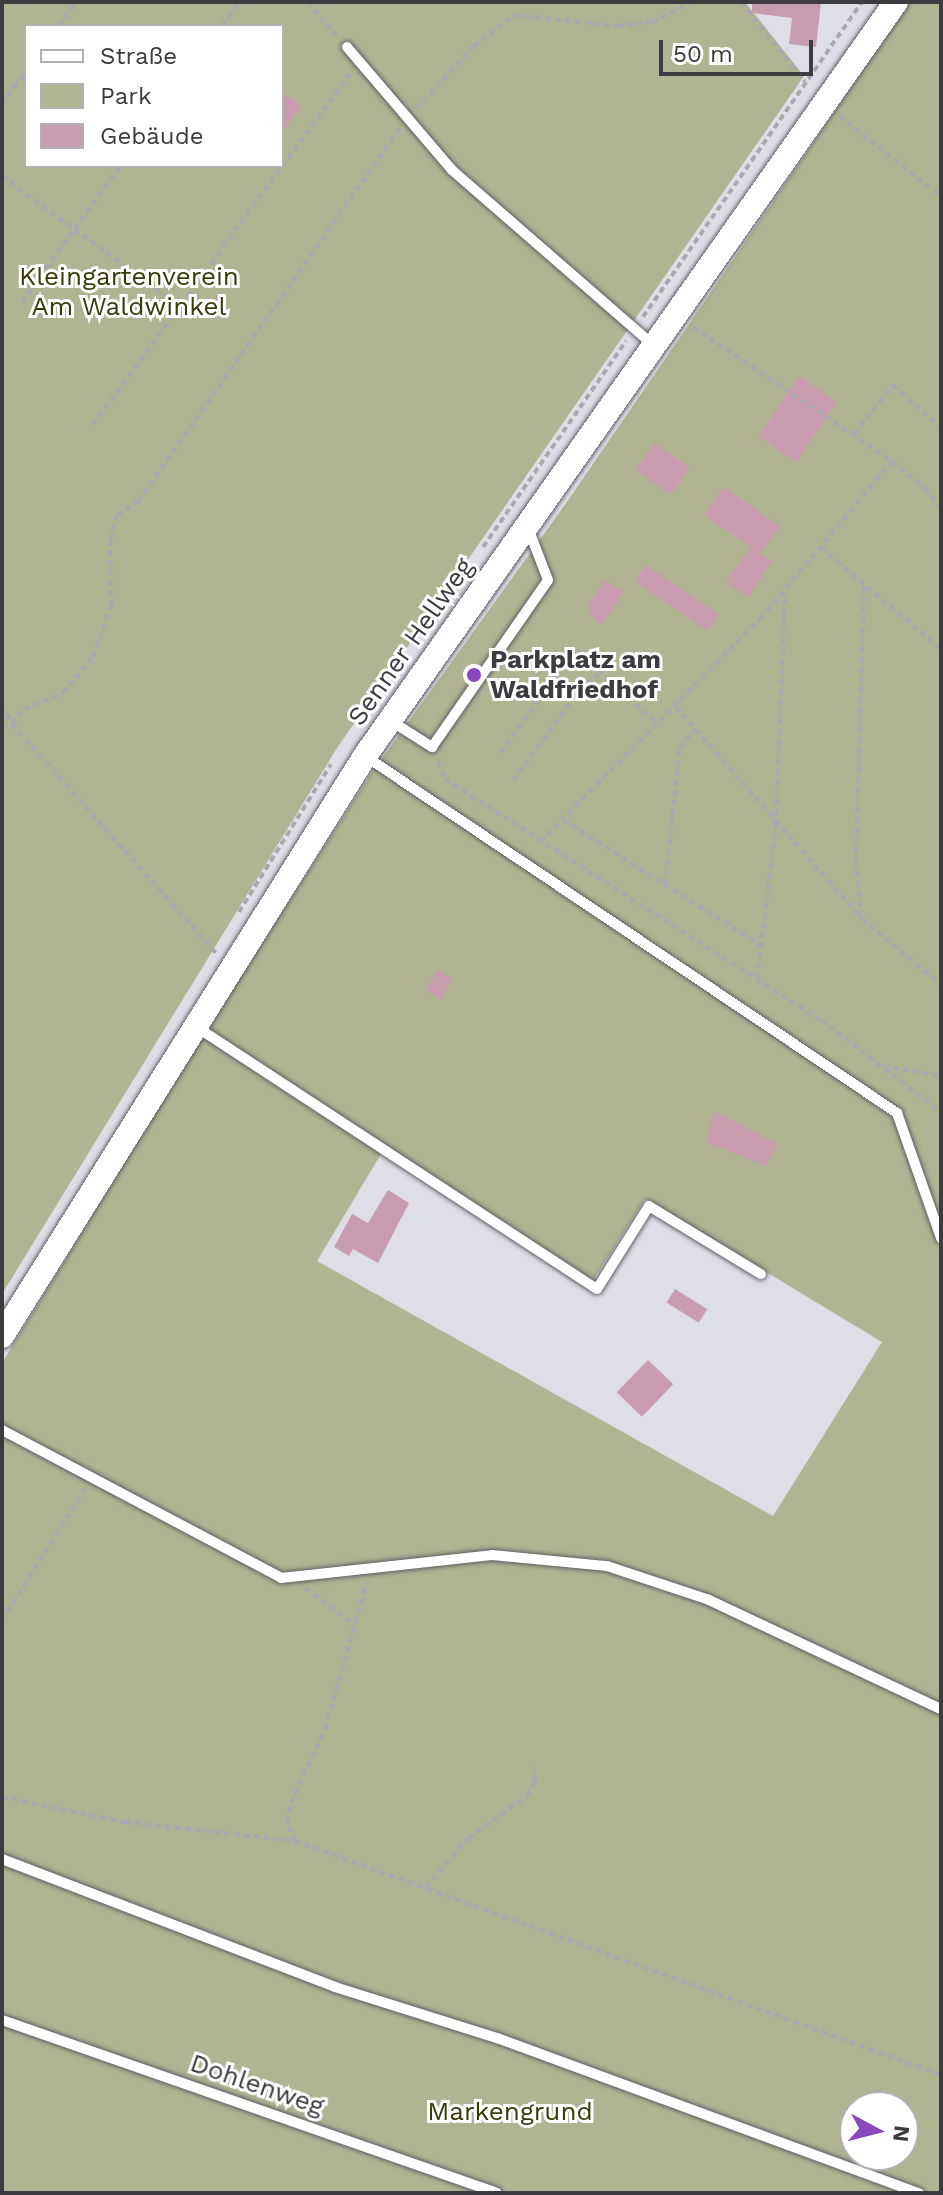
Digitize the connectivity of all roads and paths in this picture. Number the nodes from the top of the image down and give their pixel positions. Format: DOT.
graph roads {
  1 [pos="76,2"];
  2 [pos="238,2"];
  3 [pos="307,2"];
  4 [pos="693,2"];
  5 [pos="741,2"];
  6 [pos="862,2"];
  7 [pos="896,2"];
  8 [pos="60,24"];
  9 [pos="223,24"];
  10 [pos="347,47"];
  11 [pos="24,74"];
  12 [pos="350,74"];
  13 [pos="806,82"];
  14 [pos="2,104"];
  15 [pos="821,104"];
  16 [pos="405,120"];
  17 [pos="284,164"];
  18 [pos="119,168"];
  19 [pos="281,168"];
  20 [pos="2,176"];
  21 [pos="941,196"];
  22 [pos="74,228"];
  23 [pos="22,302"];
  24 [pos="179,306"];
  25 [pos="664,308"];
  26 [pos="644,337"];
  27 [pos="93,425"];
  28 [pos="941,428"];
  29 [pos="854,434"];
  30 [pos="892,461"];
  31 [pos="941,509"];
  32 [pos="504,513"];
  33 [pos="527,526"];
  34 [pos="821,548"];
  35 [pos="864,584"];
  36 [pos="785,590"];
  37 [pos="941,649"];
  38 [pos="602,672"];
  39 [pos="2,705"];
  40 [pos="676,707"];
  41 [pos="389,720"];
  42 [pos="12,724"];
  43 [pos="658,725"];
  44 [pos="2,726"];
  45 [pos="695,729"];
  46 [pos="432,747"];
  47 [pos="500,753"];
  48 [pos="365,756"];
  49 [pos="513,781"];
  50 [pos="563,820"];
  51 [pos="776,825"];
  52 [pos="540,842"];
  53 [pos="665,886"];
  54 [pos="862,919"];
  55 [pos="761,945"];
  56 [pos="229,967"];
  57 [pos="757,979"];
  58 [pos="941,985"];
  59 [pos="194,1025"];
  60 [pos="880,1065"];
  61 [pos="941,1076"];
  62 [pos="941,1112"];
  63 [pos="941,1238"];
  64 [pos="761,1274"];
  65 [pos="2,1336"];
  66 [pos="2,1430"];
  67 [pos="92,1479"];
  68 [pos="371,1569"];
  69 [pos="301,1579"];
  70 [pos="2,1620"];
  71 [pos="354,1624"];
  72 [pos="941,1709"];
  73 [pos="533,1767"];
  74 [pos="2,1797"];
  75 [pos="295,1841"];
  76 [pos="2,1859"];
  77 [pos="426,1887"];
  78 [pos="2,2020"];
  79 [pos="941,2075"];
  80 [pos="497,2193"];
  81 [pos="919,2193"];
  1 -- 8 [label="path"];
  2 -- 9 [label="path"];
  3 -- 10 [label="path"];
  4 -- 16 [label="path"];
  5 -- 13 [label="path"];
  6 -- 13 [label="path"];
  7 -- 15 [label="street, Senner Hellweg"];
  10 -- 16 [label="lane"];
  11 -- 14 [label="path"];
  12 -- 17 [label="path"];
  13 -- 25 [label="path"];
  15 -- 21 [label="path"];
  15 -- 25 [label="street, Senner Hellweg"];
  16 -- 26 [label="lane"];
  16 -- 42 [label="path"];
  18 -- 22 [label="path"];
  19 -- 24 [label="path"];
  20 -- 22 [label="path"];
  22 -- 23 [label="path"];
  22 -- 24 [label="path"];
  24 -- 27 [label="path"];
  25 -- 26 [label="street, Senner Hellweg"];
  25 -- 26 [label="path"];
  25 -- 29 [label="path"];
  26 -- 32 [label="path"];
  26 -- 33 [label="street, Senner Hellweg"];
  28 -- 29 [label="path"];
  29 -- 30 [label="path"];
  30 -- 31 [label="path"];
  30 -- 34 [label="path"];
  33 -- 41 [label="street, Senner Hellweg"];
  33 -- 46 [label="lane"];
  34 -- 35 [label="path"];
  34 -- 36 [label="path"];
  35 -- 37 [label="path"];
  35 -- 54 [label="path"];
  36 -- 40 [label="path"];
  36 -- 51 [label="path"];
  38 -- 43 [label="path"];
  38 -- 47 [label="path"];
  38 -- 49 [label="path"];
  39 -- 42 [label="path"];
  40 -- 43 [label="path"];
  40 -- 45 [label="path"];
  41 -- 46 [label="lane"];
  41 -- 48 [label="street, Senner Hellweg"];
  42 -- 44 [label="path"];
  42 -- 56 [label="path"];
  43 -- 50 [label="path"];
  45 -- 51 [label="path"];
  45 -- 53 [label="path"];
  46 -- 52 [label="path"];
  48 -- 56 [label="street, Senner Hellweg"];
  48 -- 63 [label="lane"];
  50 -- 52 [label="path"];
  50 -- 53 [label="path"];
  51 -- 54 [label="path"];
  51 -- 55 [label="path"];
  52 -- 57 [label="path"];
  53 -- 55 [label="path"];
  54 -- 58 [label="path"];
  55 -- 57 [label="path"];
  56 -- 59 [label="street, Senner Hellweg"];
  57 -- 60 [label="path"];
  59 -- 64 [label="lane"];
  59 -- 65 [label="street, Senner Hellweg"];
  60 -- 61 [label="path"];
  60 -- 62 [label="path"];
  66 -- 67 [label="lane"];
  67 -- 69 [label="lane"];
  67 -- 70 [label="path"];
  68 -- 69 [label="lane"];
  68 -- 71 [label="path"];
  68 -- 72 [label="lane"];
  69 -- 71 [label="path"];
  71 -- 75 [label="path"];
  73 -- 77 [label="path"];
  74 -- 75 [label="path"];
  75 -- 77 [label="path"];
  76 -- 81 [label="lane"];
  77 -- 79 [label="path"];
  78 -- 80 [label="lane, Dohlenweg"];
}
